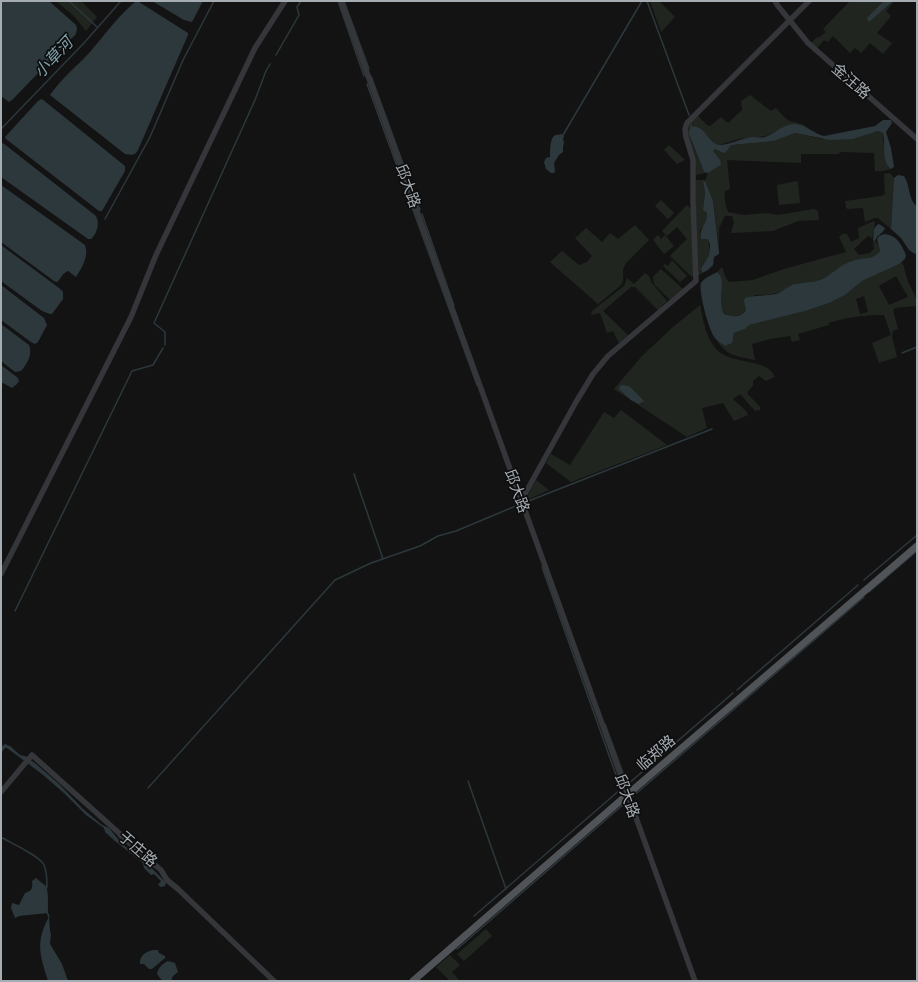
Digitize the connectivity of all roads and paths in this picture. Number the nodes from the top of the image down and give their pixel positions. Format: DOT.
graph roads {
  1 [pos="285,1"];
  2 [pos="341,1"];
  3 [pos="775,1"];
  4 [pos="809,1"];
  5 [pos="789,20"];
  6 [pos="917,139"];
  7 [pos="521,501"];
  8 [pos="917,546"];
  9 [pos="1,574"];
  10 [pos="1,792"];
  11 [pos="627,795"];
  12 [pos="274,981"];
  13 [pos="413,981"];
  14 [pos="694,981"];
  1 -- 9 [label="street"];
  2 -- 7 [label="street, 邱大路"];
  3 -- 5 [label="street, 金汪路"];
  4 -- 5 [label="street"];
  5 -- 6 [label="street, 金汪路"];
  5 -- 7 [label="street"];
  7 -- 11 [label="street, 邱大路"];
  8 -- 11 [label="main road, 临郑路"];
  10 -- 12 [label="street, 于庄路"];
  11 -- 13 [label="main road, 临郑路"];
  11 -- 14 [label="street, 邱大路"];
}
